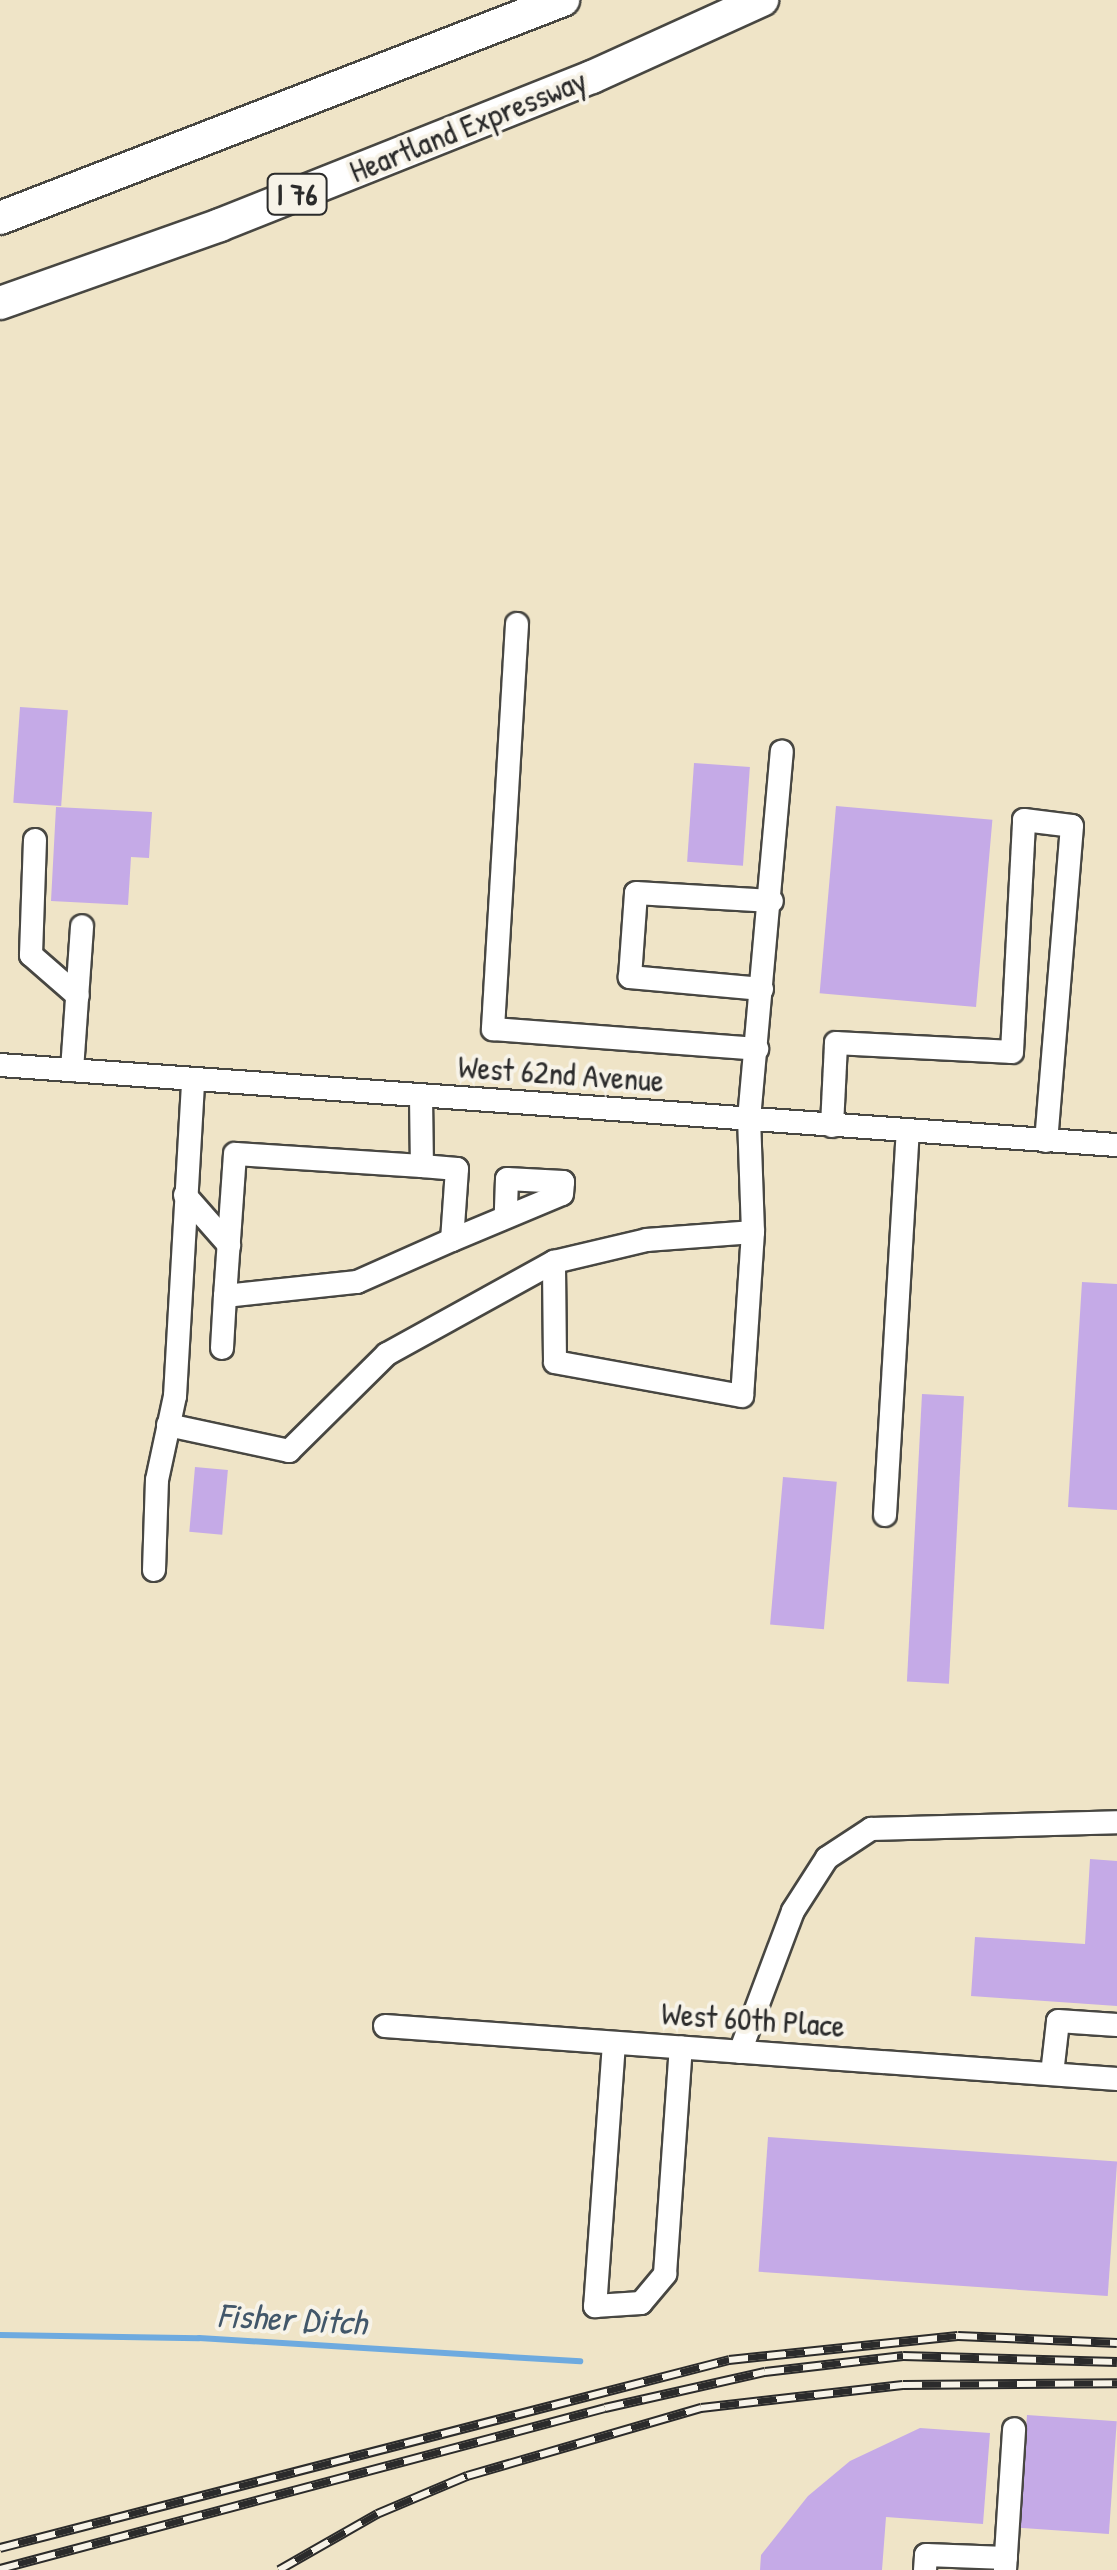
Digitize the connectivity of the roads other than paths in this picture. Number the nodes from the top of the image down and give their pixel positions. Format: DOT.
graph roads {
  1 [pos="563,0"];
  2 [pos="762,0"];
  3 [pos="780,0"];
  4 [pos="592,77"];
  5 [pos="0,218"];
  6 [pos="0,304"];
  7 [pos="517,624"];
  8 [pos="782,752"];
  9 [pos="36,840"];
  10 [pos="772,901"];
  11 [pos="82,926"];
  12 [pos="762,989"];
  13 [pos="78,996"];
  14 [pos="757,1049"];
  15 [pos="1012,1052"];
  16 [pos="1053,1054"];
  17 [pos="0,1065"];
  18 [pos="72,1070"];
  19 [pos="193,1082"];
  20 [pos="421,1097"];
  21 [pos="749,1120"];
  22 [pos="832,1126"];
  23 [pos="908,1132"];
  24 [pos="1046,1141"];
  25 [pos="1117,1145"];
  26 [pos="422,1166"];
  27 [pos="185,1195"];
  28 [pos="506,1212"];
  29 [pos="753,1232"];
  30 [pos="452,1240"];
  31 [pos="228,1245"];
  32 [pos="554,1262"];
  33 [pos="225,1296"];
  34 [pos="222,1348"];
  35 [pos="168,1425"];
  36 [pos="886,1514"];
  37 [pos="154,1570"];
  38 [pos="1117,1822"];
  39 [pos="1117,2025"];
  40 [pos="385,2026"];
  41 [pos="614,2043"];
  42 [pos="681,2048"];
  43 [pos="740,2052"];
  44 [pos="1052,2074"];
  45 [pos="1117,2079"];
  46 [pos="1014,2428"];
  47 [pos="1006,2564"];
  48 [pos="924,2570"];
  1 -- 5 [label="highway, I 76"];
  2 -- 4 [label="highway, Heartland Expressway / I 76"];
  3 -- 4 [label="highway"];
  4 -- 6 [label="highway, Heartland Expressway / I 76"];
  7 -- 14 [label="street"];
  8 -- 10 [label="street"];
  9 -- 13 [label="street"];
  10 -- 12 [label="street"];
  10 -- 12 [label="street"];
  11 -- 13 [label="street"];
  12 -- 14 [label="street"];
  13 -- 18 [label="street"];
  14 -- 21 [label="street"];
  15 -- 16 [label="street"];
  15 -- 16 [label="street"];
  15 -- 22 [label="street"];
  16 -- 24 [label="street"];
  17 -- 18 [label="street, West 62nd Avenue"];
  18 -- 19 [label="street, West 62nd Avenue"];
  19 -- 20 [label="street, West 62nd Avenue"];
  19 -- 27 [label="street"];
  20 -- 21 [label="street, West 62nd Avenue"];
  20 -- 26 [label="street"];
  21 -- 22 [label="street, West 62nd Avenue"];
  21 -- 29 [label="street"];
  22 -- 23 [label="street, West 62nd Avenue"];
  23 -- 24 [label="street, West 62nd Avenue"];
  23 -- 36 [label="street"];
  24 -- 25 [label="street, West 62nd Avenue"];
  26 -- 30 [label="street"];
  26 -- 31 [label="street"];
  27 -- 31 [label="street"];
  27 -- 35 [label="street"];
  28 -- 30 [label="street"];
  29 -- 32 [label="street"];
  29 -- 32 [label="street"];
  30 -- 33 [label="street"];
  31 -- 33 [label="street"];
  32 -- 35 [label="street"];
  33 -- 34 [label="street"];
  35 -- 37 [label="street"];
  38 -- 43 [label="street"];
  39 -- 44 [label="street"];
  40 -- 41 [label="street, West 60th Place"];
  41 -- 42 [label="street, West 60th Place"];
  41 -- 42 [label="street"];
  42 -- 43 [label="street, West 60th Place"];
  43 -- 44 [label="street, West 60th Place"];
  44 -- 45 [label="street, West 60th Place"];
  46 -- 47 [label="street"];
  47 -- 48 [label="street"];
}
